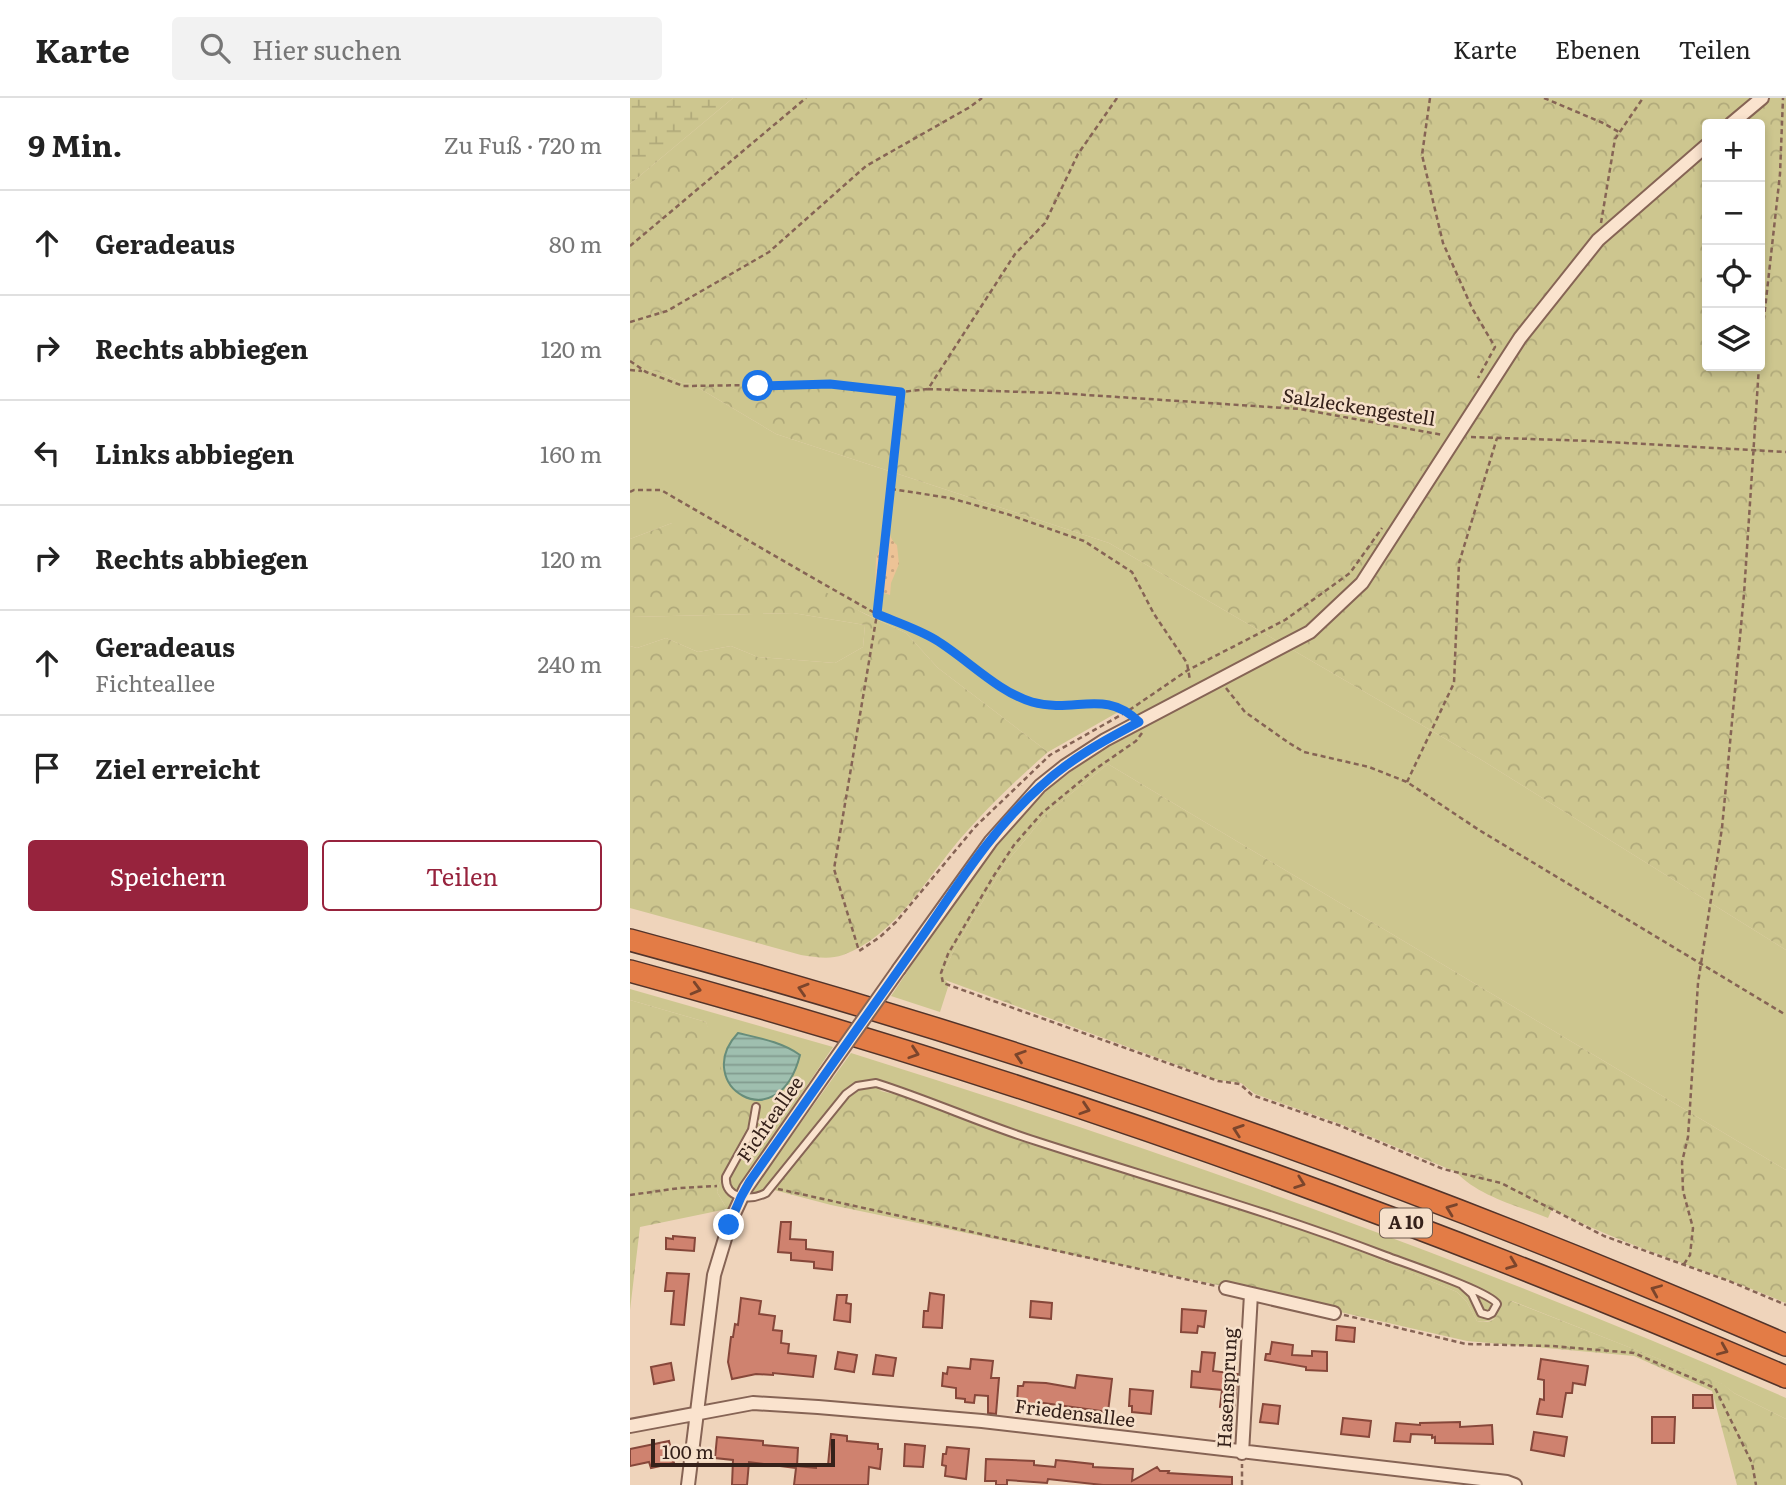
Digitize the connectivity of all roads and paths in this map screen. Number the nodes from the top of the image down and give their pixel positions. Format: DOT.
graph roads {
  1 [pos="806,98"];
  2 [pos="982,98"];
  3 [pos="1117,98"];
  4 [pos="1430,98"];
  5 [pos="1544,98"];
  6 [pos="1643,98"];
  7 [pos="1762,98"];
  8 [pos="1783,98"];
  9 [pos="1737,119"];
  10 [pos="1619,132"];
  11 [pos="1702,149"];
  12 [pos="1598,240"];
  13 [pos="630,246"];
  14 [pos="1765,309"];
  15 [pos="630,322"];
  16 [pos="630,361"];
  17 [pos="630,370"];
  18 [pos="1759,371"];
  19 [pos="646,372"];
  20 [pos="1477,380"];
  21 [pos="928,389"];
  22 [pos="901,392"];
  23 [pos="1451,436"];
  24 [pos="1497,438"];
  25 [pos="1440,445"];
  26 [pos="1755,449"];
  27 [pos="1786,452"];
  28 [pos="891,489"];
  29 [pos="630,492"];
  30 [pos="1382,528"];
  31 [pos="877,614"];
  32 [pos="1188,670"];
  33 [pos="1222,679"];
  34 [pos="1192,694"];
  35 [pos="1128,711"];
  36 [pos="1139,722"];
  37 [pos="1407,782"];
  38 [pos="630,940"];
  39 [pos="1702,964"];
  40 [pos="630,971"];
  41 [pos="1786,1015"];
  42 [pos="756,1107"];
  43 [pos="726,1187"];
  44 [pos="772,1187"];
  45 [pos="630,1195"];
  46 [pos="741,1197"];
  47 [pos="1684,1264"];
  48 [pos="1462,1285"];
  49 [pos="1226,1288"];
  50 [pos="1251,1294"];
  51 [pos="1786,1305"];
  52 [pos="1334,1313"];
  53 [pos="1786,1345"];
  54 [pos="1786,1377"];
  55 [pos="698,1411"];
  56 [pos="630,1426"];
  57 [pos="1242,1453"];
  58 [pos="688,1485"];
  59 [pos="1241,1485"];
  60 [pos="1515,1485"];
  61 [pos="1756,1485"];
  1 -- 13 [label="path"];
  2 -- 15 [label="path"];
  3 -- 21 [label="path"];
  4 -- 20 [label="path"];
  5 -- 10 [label="path"];
  6 -- 10 [label="path"];
  7 -- 9 [label="street"];
  8 -- 14 [label="path"];
  10 -- 12 [label="path"];
  11 -- 12 [label="street, Fichteallee"];
  12 -- 23 [label="street, Fichteallee"];
  16 -- 19 [label="path"];
  17 -- 19 [label="path"];
  18 -- 26 [label="path"];
  19 -- 22 [label="path, Salzleckengestell"];
  21 -- 22 [label="path, Salzleckengestell"];
  21 -- 23 [label="path, Salzleckengestell"];
  22 -- 28 [label="path"];
  23 -- 24 [label="path, Salzleckengestell"];
  23 -- 25 [label="path"];
  23 -- 33 [label="street, Fichteallee"];
  24 -- 26 [label="path, Salzleckengestell"];
  24 -- 37 [label="path"];
  26 -- 27 [label="path, Salzleckengestell"];
  26 -- 39 [label="path"];
  28 -- 31 [label="path"];
  28 -- 32 [label="path"];
  29 -- 31 [label="path"];
  30 -- 32 [label="path"];
  31 -- 35 [label="path"];
  31 -- 35 [label="path"];
  32 -- 34 [label="path"];
  32 -- 35 [label="path"];
  33 -- 34 [label="street, Fichteallee"];
  33 -- 37 [label="path"];
  34 -- 36 [label="street, Fichteallee"];
  35 -- 36 [label="path"];
  36 -- 46 [label="street, Fichteallee, bridge"];
  36 -- 47 [label="path"];
  37 -- 39 [label="path"];
  53 -- 38 [label="highway, A 10, one-way"];
  39 -- 41 [label="path"];
  39 -- 47 [label="path"];
  40 -- 54 [label="highway, A 10, one-way"];
  42 -- 43 [label="lane"];
  43 -- 45 [label="path"];
  43 -- 46 [label="lane"];
  44 -- 46 [label="lane"];
  44 -- 48 [label="lane"];
  44 -- 49 [label="path"];
  46 -- 55 [label="street, Fichteallee"];
  47 -- 51 [label="path"];
  48 -- 48 [label="lane"];
  49 -- 50 [label="street"];
  50 -- 52 [label="street"];
  50 -- 57 [label="street, Hasensprung"];
  52 -- 61 [label="path"];
  55 -- 56 [label="street, Friedensallee"];
  55 -- 57 [label="street, Friedensallee"];
  55 -- 58 [label="street, Fichteallee"];
  57 -- 59 [label="path, Hasensprung"];
  57 -- 60 [label="street, Friedensallee"];
}
